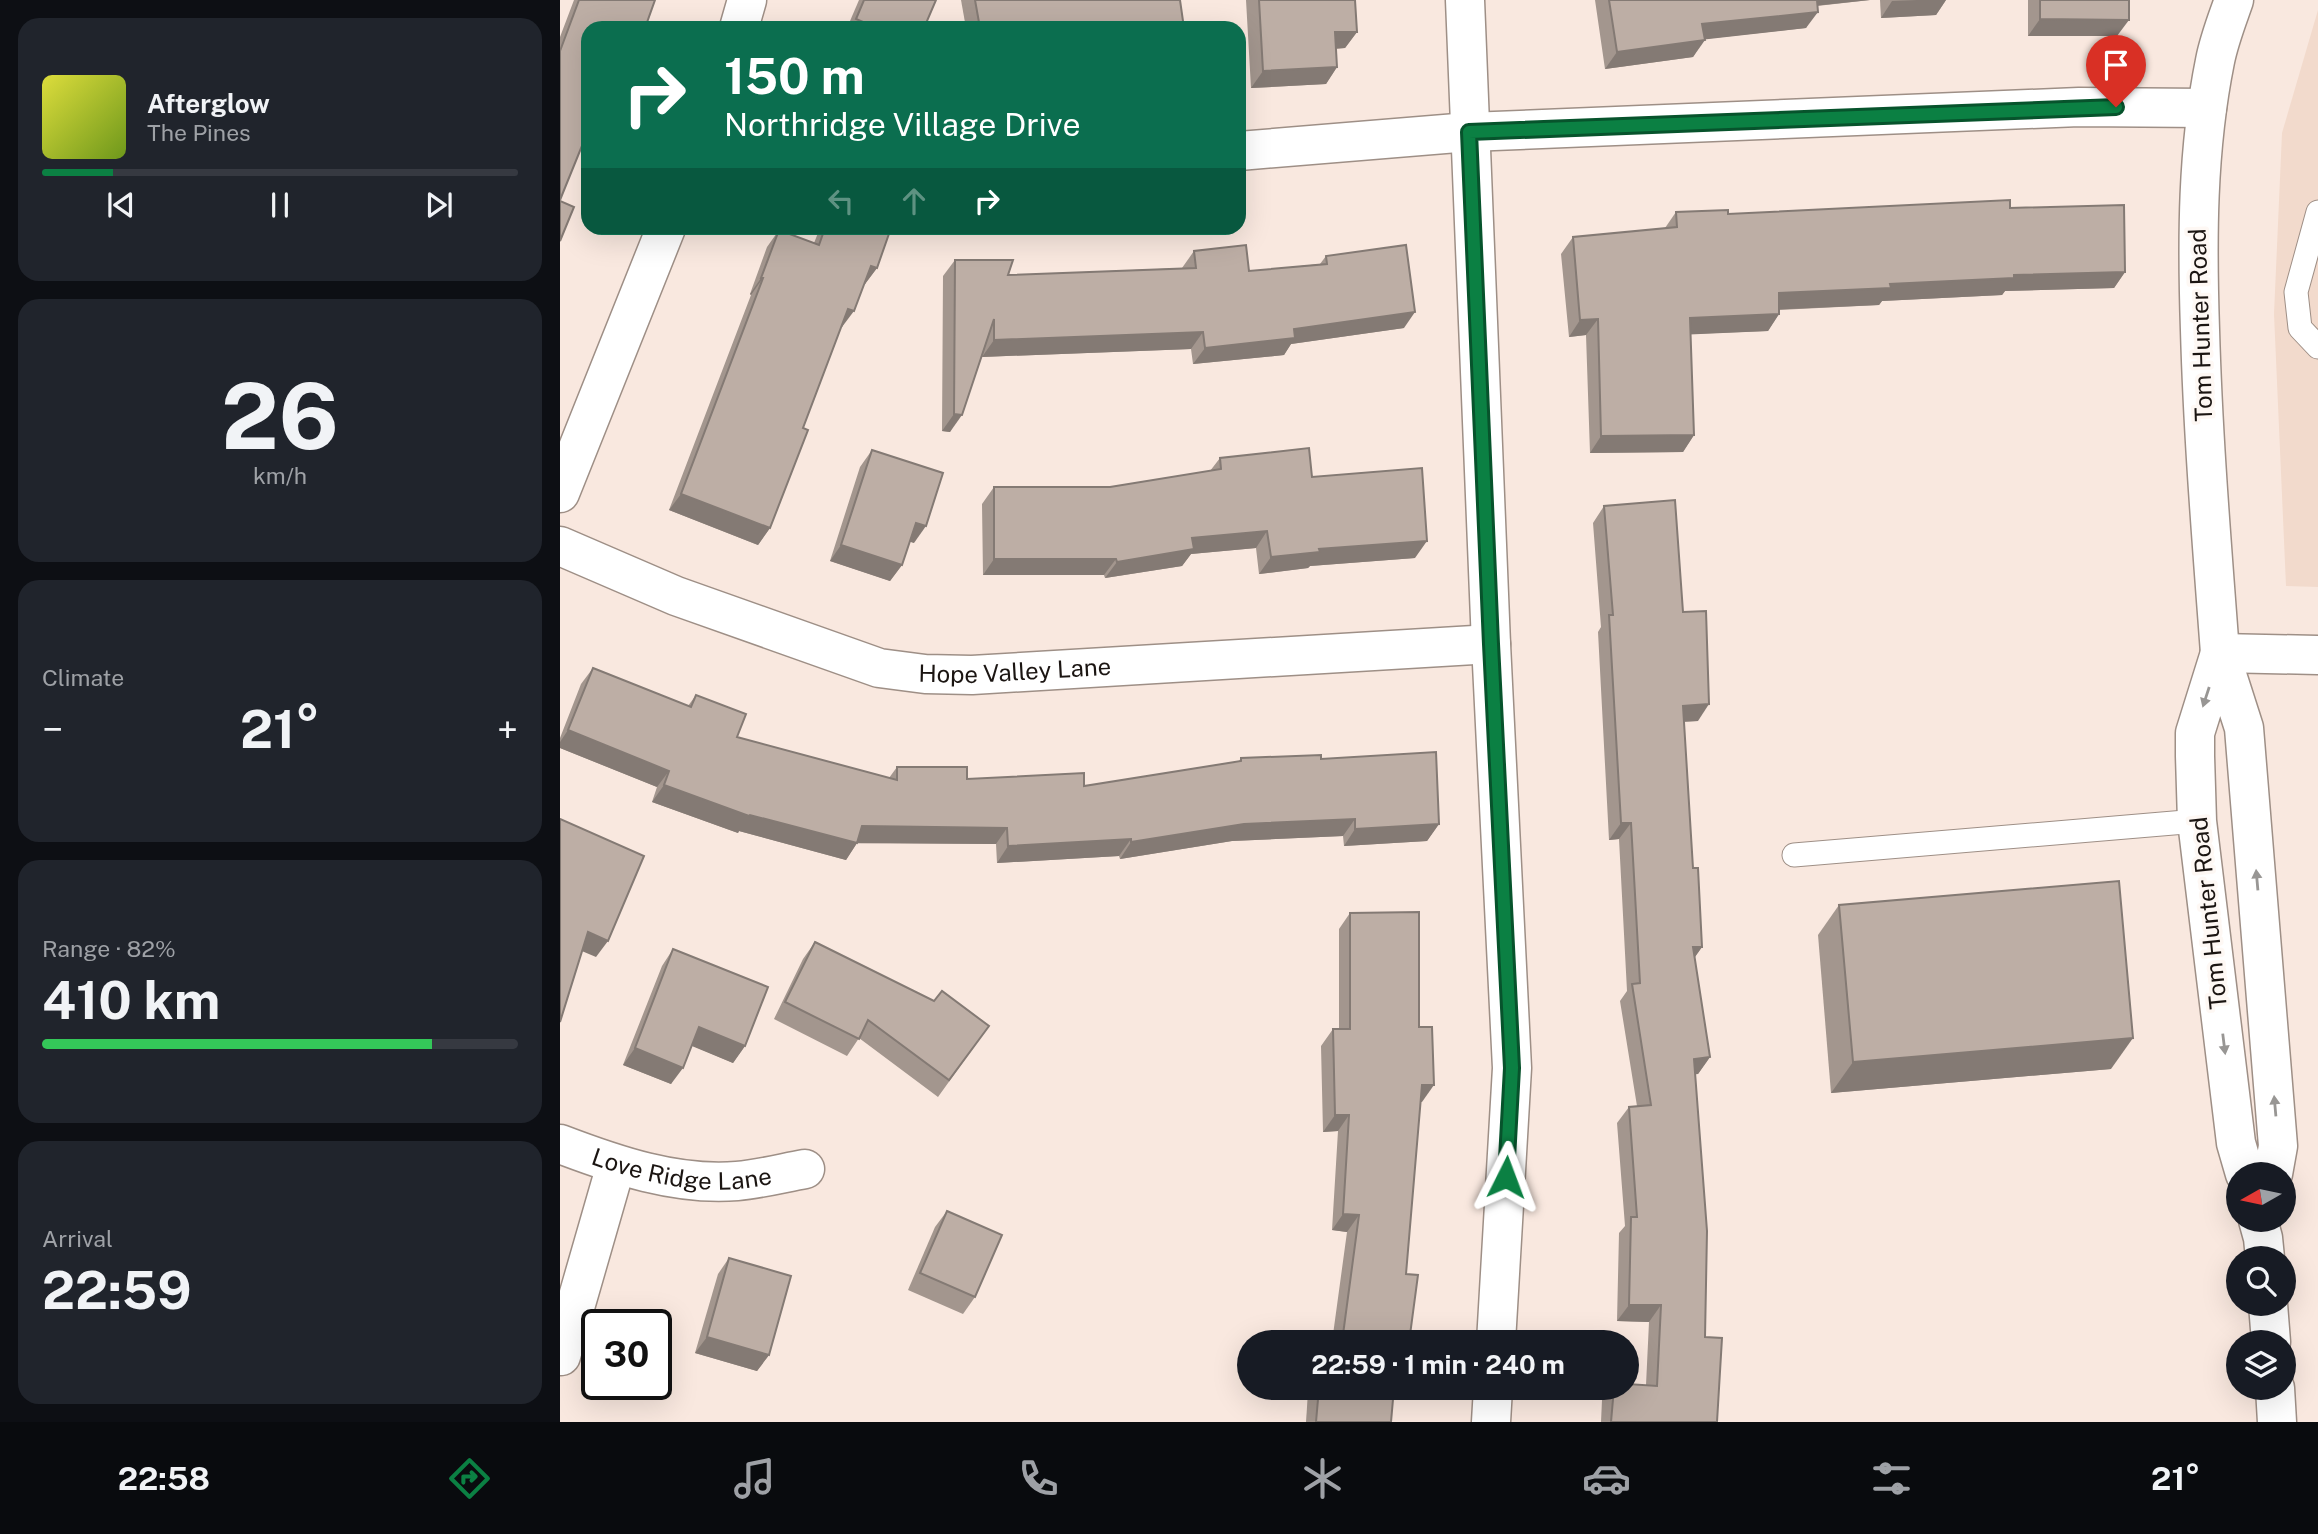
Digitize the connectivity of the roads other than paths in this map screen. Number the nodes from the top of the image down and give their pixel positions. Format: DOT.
graph roads {
  1 [pos="747,0"];
  2 [pos="1465,0"];
  3 [pos="2234,0"];
  4 [pos="741,21"];
  5 [pos="2207,108"];
  6 [pos="1469,132"];
  7 [pos="1246,150"];
  8 [pos="2318,212"];
  9 [pos="663,235"];
  10 [pos="2318,347"];
  11 [pos="560,493"];
  12 [pos="560,546"];
  13 [pos="1491,644"];
  14 [pos="2221,653"];
  15 [pos="2318,654"];
  16 [pos="2197,821"];
  17 [pos="1794,855"];
  18 [pos="560,1144"];
  19 [pos="2242,1162"];
  20 [pos="2275,1162"];
  21 [pos="616,1166"];
  22 [pos="805,1169"];
  23 [pos="1497,1330"];
  24 [pos="561,1356"];
  25 [pos="1492,1400"];
  26 [pos="2276,1400"];
  27 [pos="1491,1422"];
  28 [pos="2277,1422"];
  1 -- 4 [label="street"];
  2 -- 6 [label="street"];
  3 -- 5 [label="street, Tom Hunter Road"];
  5 -- 6 [label="street"];
  5 -- 14 [label="street, Tom Hunter Road"];
  6 -- 7 [label="street"];
  6 -- 13 [label="street"];
  8 -- 10 [label="lane"];
  9 -- 11 [label="street"];
  12 -- 13 [label="street, Hope Valley Lane"];
  13 -- 23 [label="street"];
  14 -- 15 [label="street"];
  14 -- 16 [label="street, Tom Hunter Road, one-way"];
  20 -- 14 [label="street, Tom Hunter Road, one-way"];
  16 -- 17 [label="lane"];
  16 -- 19 [label="street, Tom Hunter Road, one-way"];
  18 -- 21 [label="street, Love Ridge Lane"];
  21 -- 22 [label="street, Love Ridge Lane"];
  21 -- 24 [label="street"];
  25 -- 27 [label="street"];
  26 -- 28 [label="street"];
}
